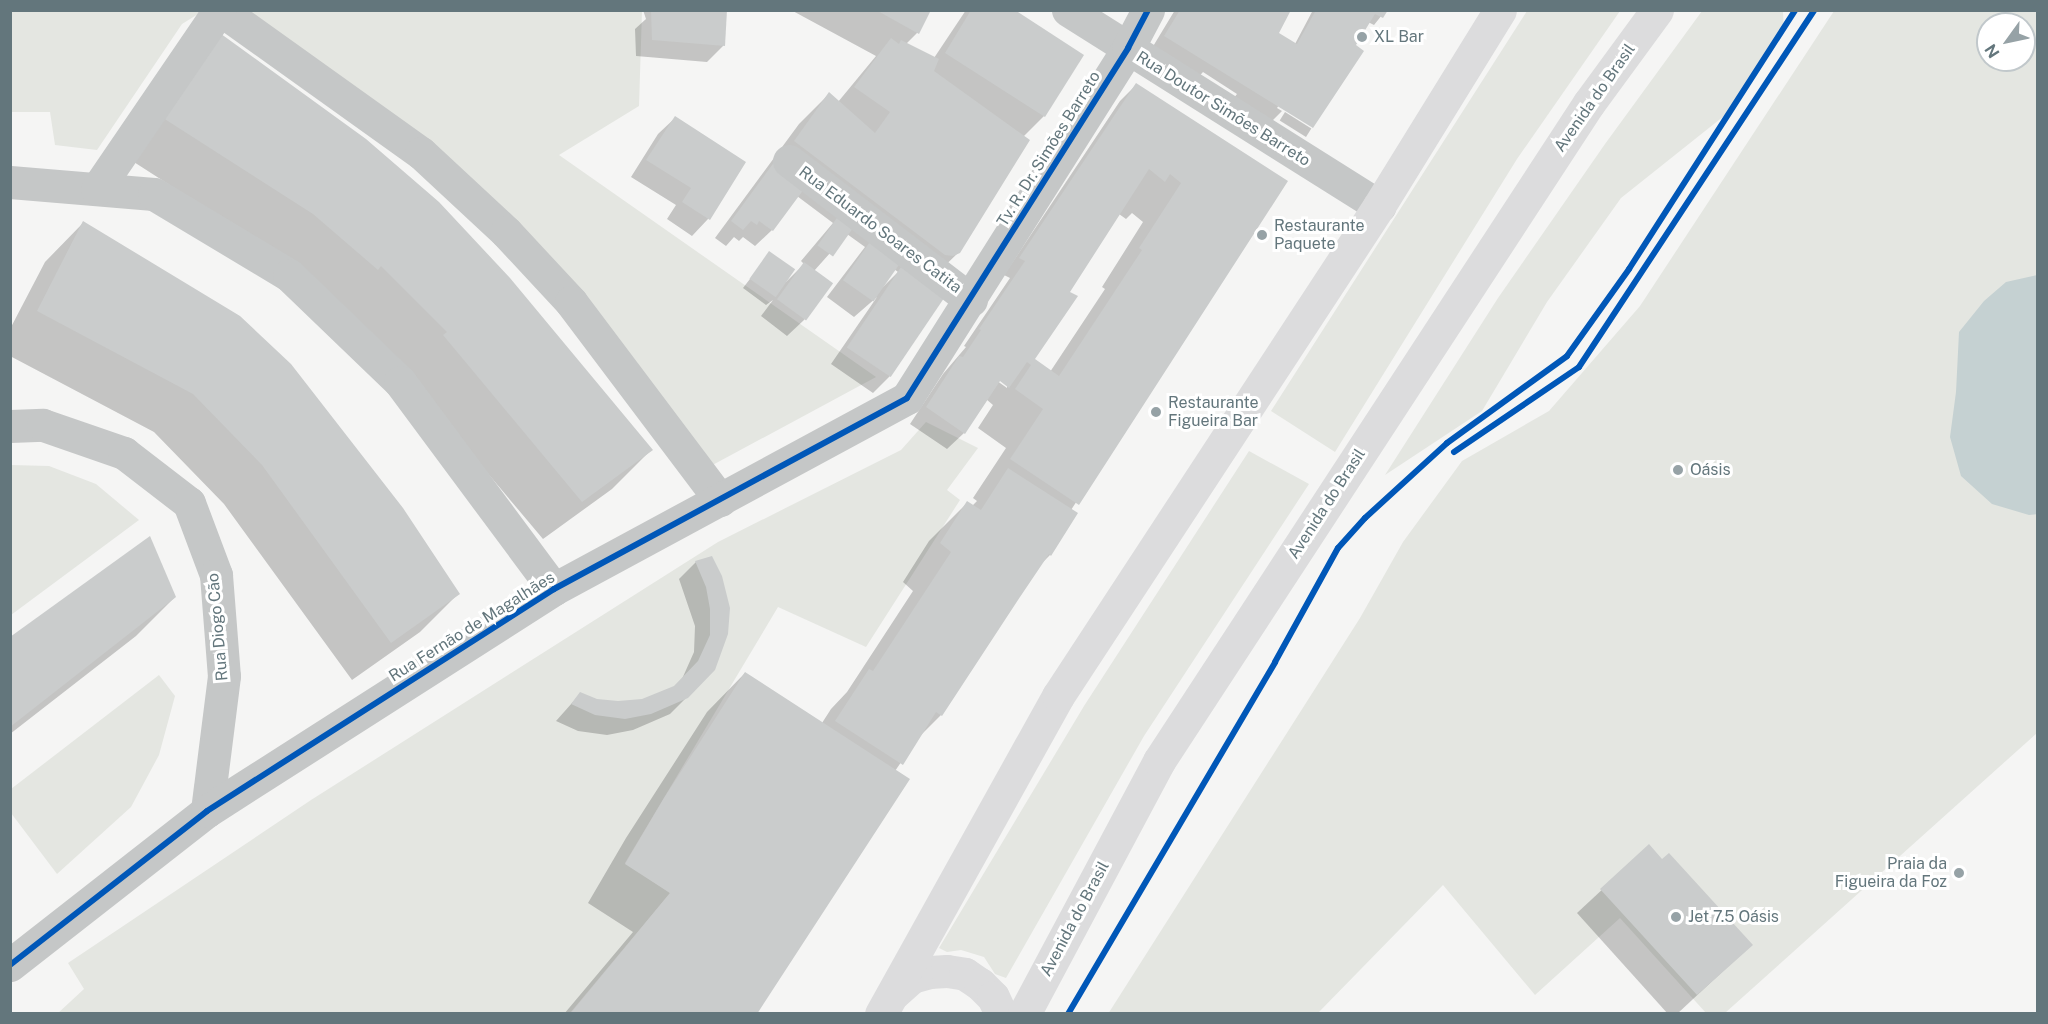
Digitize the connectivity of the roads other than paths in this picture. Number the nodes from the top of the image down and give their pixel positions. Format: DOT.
graph roads {
  1 [pos="220,10"];
  2 [pos="1068,10"];
  3 [pos="1148,10"];
  4 [pos="1657,10"];
  5 [pos="1499,11"];
  6 [pos="1128,48"];
  7 [pos="789,161"];
  8 [pos="10,182"];
  9 [pos="98,189"];
  10 [pos="1379,206"];
  11 [pos="971,300"];
  12 [pos="10,426"];
  13 [pos="720,500"];
  14 [pos="554,589"];
  15 [pos="207,811"];
  16 [pos="10,965"];
  17 [pos="883,1010"];
  18 [pos="1001,1014"];
  19 [pos="1024,1014"];
  1 -- 9 [label="street"];
  1 -- 13 [label="street"];
  2 -- 6 [label="street, Rua Doutor Simões Barreto"];
  3 -- 6 [label="street, Tv. R. Dr. Simões Barreto"];
  4 -- 19 [label="main road, Avenida do Brasil"];
  5 -- 10 [label="main road"];
  6 -- 10 [label="street, Rua Doutor Simões Barreto"];
  6 -- 11 [label="street, Tv. R. Dr. Simões Barreto"];
  7 -- 11 [label="street, Rua Eduardo Soares Catita"];
  8 -- 9 [label="street"];
  9 -- 14 [label="street"];
  10 -- 17 [label="main road"];
  11 -- 13 [label="street, Rua Fernão de Magalhães"];
  12 -- 15 [label="street, Rua Diogo Cão"];
  13 -- 14 [label="street, Rua Fernão de Magalhães"];
  14 -- 15 [label="street, Rua Fernão de Magalhães"];
  15 -- 16 [label="street, Rua Fernão de Magalhães"];
  17 -- 18 [label="main road"];
}
